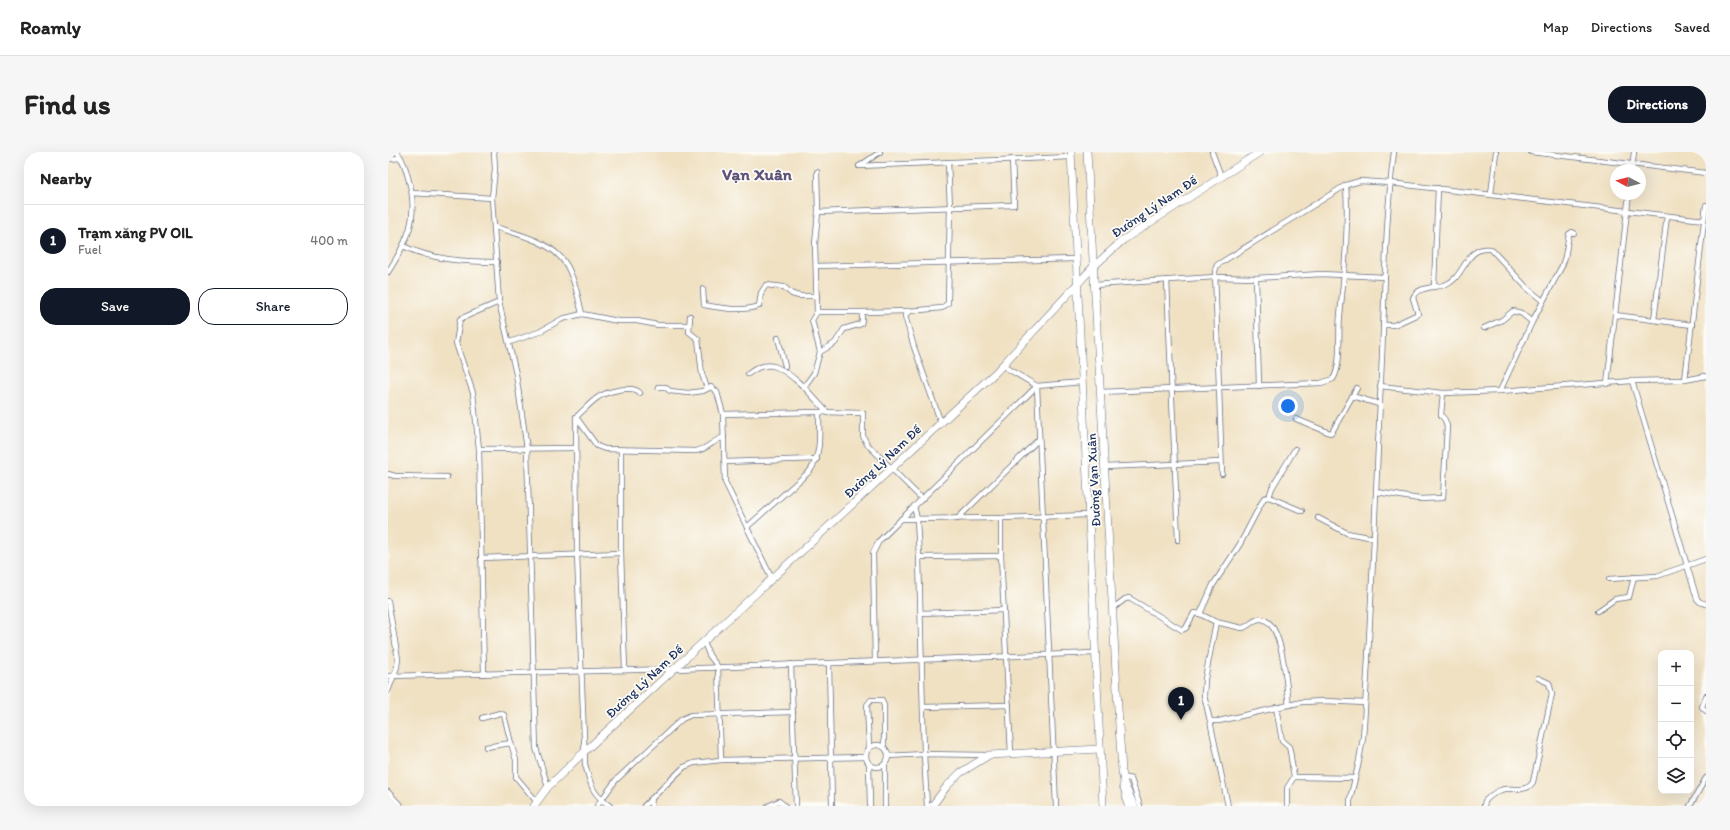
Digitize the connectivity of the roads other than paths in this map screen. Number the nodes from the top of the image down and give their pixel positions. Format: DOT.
graph roads {
  1 [pos="398,152"];
  2 [pos="494,152"];
  3 [pos="880,152"];
  4 [pos="1087,152"];
  5 [pos="1212,152"];
  6 [pos="1260,152"];
  7 [pos="1394,152"];
  8 [pos="1496,152"];
  9 [pos="1530,152"];
  10 [pos="1634,152"];
  11 [pos="1071,155"];
  12 [pos="402,158"];
  13 [pos="388,159"];
  14 [pos="1012,159"];
  15 [pos="948,162"];
  16 [pos="1633,164"];
  17 [pos="1646,166"];
  18 [pos="817,172"];
  19 [pos="1706,173"];
  20 [pos="1222,176"];
  21 [pos="1390,183"];
  22 [pos="1346,185"];
  23 [pos="1438,188"];
  24 [pos="412,193"];
  25 [pos="1491,194"];
  26 [pos="492,198"];
  27 [pos="1628,200"];
  28 [pos="1706,205"];
  29 [pos="950,207"];
  30 [pos="1627,211"];
  31 [pos="818,212"];
  32 [pos="1667,216"];
  33 [pos="1704,220"];
  34 [pos="495,227"];
  35 [pos="1574,233"];
  36 [pos="403,246"];
  37 [pos="1075,259"];
  38 [pos="497,262"];
  39 [pos="948,262"];
  40 [pos="816,266"];
  41 [pos="1093,267"];
  42 [pos="388,272"];
  43 [pos="1345,275"];
  44 [pos="1215,277"];
  45 [pos="1385,277"];
  46 [pos="1256,278"];
  47 [pos="1167,280"];
  48 [pos="1094,285"];
  49 [pos="1077,286"];
  50 [pos="1434,286"];
  51 [pos="703,289"];
  52 [pos="817,296"];
  53 [pos="1543,301"];
  54 [pos="498,302"];
  55 [pos="909,311"];
  56 [pos="817,312"];
  57 [pos="862,312"];
  58 [pos="582,314"];
  59 [pos="1615,315"];
  60 [pos="690,316"];
  61 [pos="1654,320"];
  62 [pos="1532,322"];
  63 [pos="689,324"];
  64 [pos="1383,325"];
  65 [pos="1692,325"];
  66 [pos="1484,328"];
  67 [pos="778,338"];
  68 [pos="510,342"];
  69 [pos="820,352"];
  70 [pos="1003,366"];
  71 [pos="786,369"];
  72 [pos="748,374"];
  73 [pos="1706,376"];
  74 [pos="1685,380"];
  75 [pos="1632,381"];
  76 [pos="1082,382"];
  77 [pos="1607,384"];
  78 [pos="658,386"];
  79 [pos="1037,386"];
  80 [pos="1260,386"];
  81 [pos="1380,386"];
  82 [pos="804,387"];
  83 [pos="707,388"];
  84 [pos="1170,388"];
  85 [pos="1219,388"];
  86 [pos="1357,388"];
  87 [pos="1500,391"];
  88 [pos="640,392"];
  89 [pos="1100,392"];
  90 [pos="1443,393"];
  91 [pos="1352,396"];
  92 [pos="1379,404"];
  93 [pos="819,412"];
  94 [pos="828,413"];
  95 [pos="723,414"];
  96 [pos="576,417"];
  97 [pos="1296,419"];
  98 [pos="942,423"];
  99 [pos="724,437"];
  100 [pos="1039,439"];
  101 [pos="479,448"];
  102 [pos="576,448"];
  103 [pos="527,449"];
  104 [pos="1294,449"];
  105 [pos="621,450"];
  106 [pos="817,459"];
  107 [pos="725,462"];
  108 [pos="1221,462"];
  109 [pos="1174,464"];
  110 [pos="1104,467"];
  111 [pos="892,469"];
  112 [pos="388,474"];
  113 [pos="1222,474"];
  114 [pos="447,477"];
  115 [pos="1377,492"];
  116 [pos="1269,497"];
  117 [pos="922,499"];
  118 [pos="914,506"];
  119 [pos="1302,511"];
  120 [pos="1088,515"];
  121 [pos="1043,517"];
  122 [pos="1001,518"];
  123 [pos="1318,518"];
  124 [pos="901,519"];
  125 [pos="917,519"];
  126 [pos="957,519"];
  127 [pos="747,527"];
  128 [pos="1374,538"];
  129 [pos="1178,540"];
  130 [pos="621,553"];
  131 [pos="577,554"];
  132 [pos="530,556"];
  133 [pos="1001,556"];
  134 [pos="919,557"];
  135 [pos="481,558"];
  136 [pos="1706,559"];
  137 [pos="1688,565"];
  138 [pos="1634,577"];
  139 [pos="772,579"];
  140 [pos="1609,579"];
  141 [pos="388,601"];
  142 [pos="1706,604"];
  143 [pos="1112,609"];
  144 [pos="1004,610"];
  145 [pos="1598,611"];
  146 [pos="921,613"];
  147 [pos="1200,614"];
  148 [pos="1216,622"];
  149 [pos="704,642"];
  150 [pos="1095,653"];
  151 [pos="1050,655"];
  152 [pos="1007,656"];
  153 [pos="921,660"];
  154 [pos="875,661"];
  155 [pos="829,663"];
  156 [pos="791,664"];
  157 [pos="718,667"];
  158 [pos="675,669"];
  159 [pos="625,670"];
  160 [pos="581,671"];
  161 [pos="534,672"];
  162 [pos="484,674"];
  163 [pos="390,676"];
  164 [pos="1538,678"];
  165 [pos="388,691"];
  166 [pos="1706,696"];
  167 [pos="1365,703"];
  168 [pos="1009,705"];
  169 [pos="1289,705"];
  170 [pos="1276,707"];
  171 [pos="923,708"];
  172 [pos="1706,711"];
  173 [pos="793,712"];
  174 [pos="719,714"];
  175 [pos="482,718"];
  176 [pos="1210,721"];
  177 [pos="511,743"];
  178 [pos="486,747"];
  179 [pos="884,747"];
  180 [pos="869,748"];
  181 [pos="1100,749"];
  182 [pos="1054,751"];
  183 [pos="584,752"];
  184 [pos="1011,753"];
  185 [pos="924,754"];
  186 [pos="990,755"];
  187 [pos="888,756"];
  188 [pos="866,757"];
  189 [pos="831,758"];
  190 [pos="795,759"];
  191 [pos="721,760"];
  192 [pos="869,764"];
  193 [pos="885,764"];
  194 [pos="1294,777"];
  195 [pos="1355,778"];
  196 [pos="1706,778"];
  197 [pos="1124,782"];
  198 [pos="548,787"];
  199 [pos="388,792"];
  200 [pos="652,798"];
  201 [pos="601,800"];
  202 [pos="536,804"];
  203 [pos="401,806"];
  204 [pos="597,806"];
  205 [pos="610,806"];
  206 [pos="644,806"];
  207 [pos="651,806"];
  208 [pos="768,806"];
  209 [pos="785,806"];
  210 [pos="796,806"];
  211 [pos="832,806"];
  212 [pos="870,806"];
  213 [pos="885,806"];
  214 [pos="927,806"];
  215 [pos="932,806"];
  216 [pos="1056,806"];
  217 [pos="1103,806"];
  218 [pos="1128,806"];
  219 [pos="1133,806"];
  220 [pos="1140,806"];
  221 [pos="1228,806"];
  222 [pos="1287,806"];
  223 [pos="1350,806"];
  224 [pos="1484,806"];
  225 [pos="1690,806"];
  1 -- 12 [label="street"];
  2 -- 26 [label="street"];
  3 -- 15 [label="street"];
  4 -- 41 [label="main road, Đường Vạn Xuân"];
  5 -- 20 [label="street"];
  6 -- 20 [label="main road, Đường Lý Nam Đế"];
  7 -- 21 [label="street"];
  8 -- 25 [label="street"];
  9 -- 16 [label="street"];
  10 -- 16 [label="street"];
  11 -- 14 [label="street"];
  11 -- 37 [label="main road, Đường Vạn Xuân"];
  12 -- 13 [label="street"];
  12 -- 24 [label="street"];
  14 -- 15 [label="street"];
  14 -- 29 [label="street"];
  15 -- 29 [label="street"];
  17 -- 19 [label="street"];
  18 -- 31 [label="street"];
  20 -- 41 [label="main road, Đường Lý Nam Đế"];
  21 -- 22 [label="street"];
  21 -- 23 [label="street"];
  21 -- 45 [label="street"];
  22 -- 43 [label="street"];
  22 -- 44 [label="street"];
  23 -- 25 [label="street"];
  23 -- 50 [label="street"];
  24 -- 26 [label="street"];
  24 -- 36 [label="street"];
  25 -- 30 [label="street"];
  26 -- 34 [label="street"];
  27 -- 30 [label="street"];
  28 -- 33 [label="street"];
  29 -- 31 [label="street"];
  29 -- 39 [label="street"];
  30 -- 32 [label="street"];
  30 -- 59 [label="street"];
  31 -- 40 [label="street"];
  32 -- 33 [label="street"];
  32 -- 61 [label="street"];
  33 -- 65 [label="street"];
  34 -- 38 [label="street"];
  34 -- 58 [label="street"];
  35 -- 53 [label="street"];
  36 -- 38 [label="street"];
  36 -- 42 [label="street"];
  37 -- 39 [label="street"];
  37 -- 49 [label="main road, Đường Vạn Xuân"];
  38 -- 54 [label="street"];
  39 -- 40 [label="street"];
  39 -- 55 [label="street"];
  40 -- 52 [label="street"];
  41 -- 48 [label="main road, Đường Vạn Xuân"];
  41 -- 49 [label="main road, Đường Lý Nam Đế"];
  43 -- 45 [label="street"];
  43 -- 46 [label="street"];
  43 -- 80 [label="street"];
  44 -- 46 [label="street"];
  44 -- 47 [label="street"];
  44 -- 85 [label="street"];
  45 -- 64 [label="street"];
  46 -- 80 [label="street"];
  47 -- 48 [label="street"];
  47 -- 84 [label="street"];
  48 -- 89 [label="main road, Đường Vạn Xuân"];
  49 -- 70 [label="main road, Đường Lý Nam Đế"];
  49 -- 76 [label="main road, Đường Vạn Xuân"];
  50 -- 53 [label="street"];
  50 -- 64 [label="street"];
  51 -- 52 [label="street"];
  52 -- 56 [label="street"];
  53 -- 62 [label="street"];
  54 -- 68 [label="street"];
  54 -- 101 [label="street"];
  55 -- 57 [label="street"];
  55 -- 98 [label="street"];
  56 -- 57 [label="street"];
  56 -- 69 [label="street"];
  57 -- 69 [label="street"];
  58 -- 63 [label="street"];
  58 -- 68 [label="street"];
  59 -- 61 [label="street"];
  59 -- 77 [label="street"];
  60 -- 63 [label="street"];
  61 -- 65 [label="street"];
  62 -- 66 [label="street"];
  62 -- 87 [label="street"];
  63 -- 83 [label="street"];
  64 -- 81 [label="street"];
  65 -- 74 [label="street"];
  67 -- 71 [label="street"];
  68 -- 103 [label="street"];
  69 -- 82 [label="street"];
  70 -- 79 [label="street"];
  70 -- 98 [label="main road, Đường Lý Nam Đế"];
  71 -- 72 [label="street"];
  71 -- 82 [label="street"];
  73 -- 74 [label="street"];
  74 -- 75 [label="street"];
  75 -- 77 [label="street"];
  75 -- 137 [label="street"];
  76 -- 79 [label="street"];
  76 -- 120 [label="main road, Đường Vạn Xuân"];
  77 -- 87 [label="street"];
  78 -- 83 [label="street"];
  79 -- 100 [label="street"];
  79 -- 117 [label="street"];
  80 -- 85 [label="street"];
  81 -- 90 [label="street"];
  81 -- 92 [label="street"];
  82 -- 94 [label="street"];
  83 -- 95 [label="street"];
  84 -- 85 [label="street"];
  84 -- 89 [label="street"];
  84 -- 109 [label="street"];
  85 -- 108 [label="street"];
  86 -- 91 [label="street"];
  87 -- 90 [label="street"];
  88 -- 96 [label="street"];
  89 -- 110 [label="main road, Đường Vạn Xuân"];
  90 -- 115 [label="street"];
  91 -- 92 [label="street"];
  91 -- 97 [label="street"];
  92 -- 115 [label="street"];
  93 -- 94 [label="street"];
  93 -- 95 [label="street"];
  93 -- 106 [label="street"];
  94 -- 111 [label="street"];
  95 -- 99 [label="street"];
  96 -- 102 [label="street"];
  96 -- 105 [label="street"];
  98 -- 111 [label="main road, Đường Lý Nam Đế"];
  99 -- 105 [label="street"];
  99 -- 107 [label="street"];
  100 -- 121 [label="street"];
  100 -- 126 [label="street"];
  101 -- 103 [label="street"];
  101 -- 135 [label="street"];
  102 -- 103 [label="street"];
  102 -- 131 [label="street"];
  103 -- 132 [label="street"];
  104 -- 116 [label="street"];
  105 -- 130 [label="street"];
  106 -- 107 [label="street"];
  106 -- 127 [label="street"];
  107 -- 127 [label="street"];
  108 -- 109 [label="street"];
  108 -- 113 [label="street"];
  109 -- 110 [label="street"];
  109 -- 129 [label="street"];
  110 -- 143 [label="main road, Đường Vạn Xuân"];
  111 -- 117 [label="street"];
  111 -- 139 [label="main road, Đường Lý Nam Đế"];
  112 -- 114 [label="street"];
  115 -- 128 [label="street"];
  116 -- 119 [label="street"];
  116 -- 147 [label="street"];
  117 -- 118 [label="street"];
  118 -- 124 [label="street"];
  118 -- 125 [label="street"];
  120 -- 121 [label="street"];
  120 -- 150 [label="main road, Đường Vạn Xuân"];
  121 -- 122 [label="street"];
  121 -- 151 [label="street"];
  122 -- 126 [label="street"];
  122 -- 133 [label="street"];
  123 -- 128 [label="street"];
  124 -- 125 [label="street"];
  124 -- 154 [label="street"];
  125 -- 126 [label="street"];
  125 -- 134 [label="street"];
  127 -- 139 [label="street"];
  128 -- 167 [label="street"];
  130 -- 131 [label="street"];
  130 -- 159 [label="street"];
  131 -- 132 [label="street"];
  131 -- 160 [label="street"];
  132 -- 135 [label="street"];
  132 -- 161 [label="street"];
  133 -- 134 [label="street"];
  133 -- 144 [label="street"];
  134 -- 146 [label="street"];
  135 -- 162 [label="street"];
  136 -- 137 [label="street"];
  137 -- 138 [label="street"];
  137 -- 142 [label="street"];
  138 -- 140 [label="street"];
  138 -- 145 [label="street"];
  139 -- 149 [label="main road, Đường Lý Nam Đế"];
  141 -- 163 [label="street"];
  143 -- 147 [label="street"];
  143 -- 197 [label="main road, Đường Vạn Xuân"];
  144 -- 146 [label="street"];
  144 -- 152 [label="street"];
  146 -- 153 [label="street"];
  147 -- 148 [label="street"];
  148 -- 169 [label="street"];
  148 -- 176 [label="street"];
  149 -- 157 [label="street"];
  149 -- 158 [label="main road, Đường Lý Nam Đế"];
  150 -- 151 [label="street"];
  150 -- 181 [label="main road, Đường Vạn Xuân"];
  151 -- 152 [label="street"];
  151 -- 182 [label="street"];
  152 -- 153 [label="street"];
  152 -- 168 [label="street"];
  153 -- 154 [label="street"];
  153 -- 171 [label="street"];
  154 -- 155 [label="street"];
  155 -- 156 [label="street"];
  155 -- 189 [label="street"];
  156 -- 157 [label="street"];
  156 -- 173 [label="street"];
  157 -- 158 [label="street"];
  157 -- 174 [label="street"];
  158 -- 159 [label="street"];
  158 -- 183 [label="main road, Đường Lý Nam Đế"];
  159 -- 160 [label="street"];
  160 -- 161 [label="street"];
  160 -- 183 [label="street"];
  161 -- 162 [label="street"];
  161 -- 198 [label="street"];
  162 -- 163 [label="street"];
  163 -- 165 [label="street"];
  164 -- 224 [label="street"];
  166 -- 172 [label="street"];
  167 -- 169 [label="street"];
  167 -- 195 [label="street"];
  168 -- 171 [label="street"];
  168 -- 184 [label="street"];
  169 -- 170 [label="street"];
  170 -- 176 [label="street"];
  170 -- 194 [label="street"];
  171 -- 185 [label="street"];
  173 -- 174 [label="street"];
  173 -- 190 [label="street"];
  174 -- 191 [label="street"];
  174 -- 201 [label="street"];
  175 -- 177 [label="street"];
  176 -- 221 [label="street"];
  177 -- 178 [label="street"];
  177 -- 202 [label="street"];
  179 -- 180 [label="street"];
  179 -- 180 [label="street"];
  179 -- 187 [label="street"];
  180 -- 188 [label="street"];
  181 -- 182 [label="main road"];
  181 -- 217 [label="main road, Đường Vạn Xuân"];
  182 -- 184 [label="main road"];
  182 -- 216 [label="street"];
  183 -- 198 [label="main road, Đường Lý Nam Đế"];
  183 -- 201 [label="street"];
  184 -- 186 [label="main road"];
  185 -- 186 [label="street"];
  185 -- 187 [label="street"];
  185 -- 214 [label="street"];
  186 -- 215 [label="main road"];
  187 -- 193 [label="street"];
  188 -- 189 [label="street"];
  188 -- 192 [label="street"];
  189 -- 190 [label="street"];
  189 -- 211 [label="street"];
  190 -- 191 [label="street"];
  190 -- 210 [label="street"];
  191 -- 200 [label="street"];
  192 -- 193 [label="street"];
  192 -- 212 [label="street"];
  193 -- 213 [label="street"];
  194 -- 195 [label="street"];
  194 -- 222 [label="street"];
  195 -- 223 [label="street"];
  196 -- 225 [label="street"];
  197 -- 218 [label="main road, Đường Vạn Xuân"];
  197 -- 219 [label="highway"];
  197 -- 220 [label="street"];
  198 -- 202 [label="main road, Đường Lý Nam Đế"];
  199 -- 203 [label="street"];
  200 -- 206 [label="street"];
  200 -- 207 [label="street"];
  201 -- 204 [label="street"];
  201 -- 205 [label="street"];
  208 -- 209 [label="street"];
}
